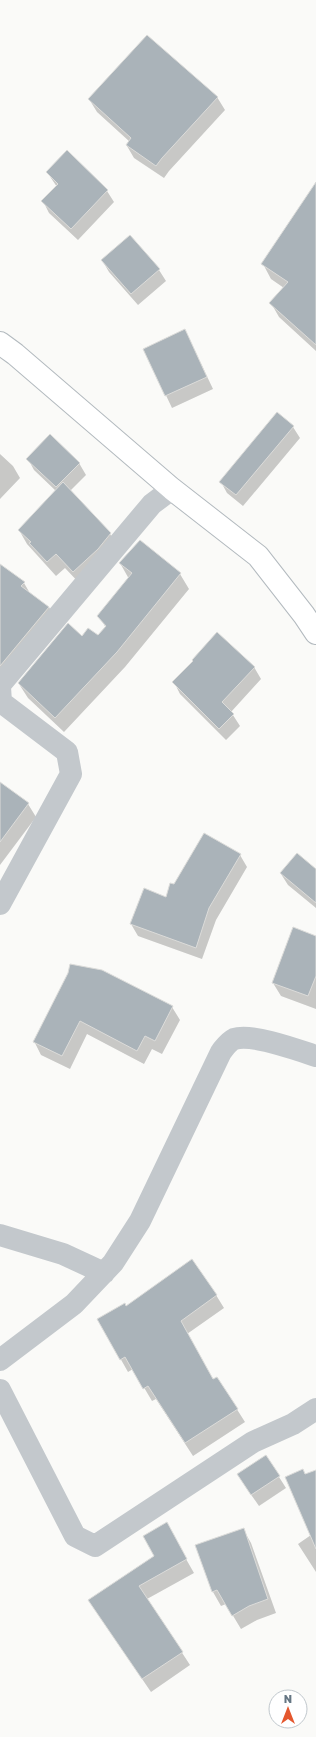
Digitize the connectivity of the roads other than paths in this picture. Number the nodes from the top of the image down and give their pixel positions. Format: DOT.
graph roads {
  1 [pos="0,343"];
  2 [pos="172,489"];
  3 [pos="316,633"];
  4 [pos="0,686"];
  5 [pos="0,904"];
  6 [pos="316,1056"];
  7 [pos="0,1235"];
  8 [pos="104,1272"];
  9 [pos="0,1360"];
  10 [pos="0,1390"];
  11 [pos="316,1409"];
  1 -- 2 [label="street"];
  2 -- 3 [label="street"];
  2 -- 4 [label="street"];
  4 -- 5 [label="street"];
  6 -- 8 [label="street"];
  7 -- 8 [label="street"];
  8 -- 9 [label="street"];
  10 -- 11 [label="street"];
}
